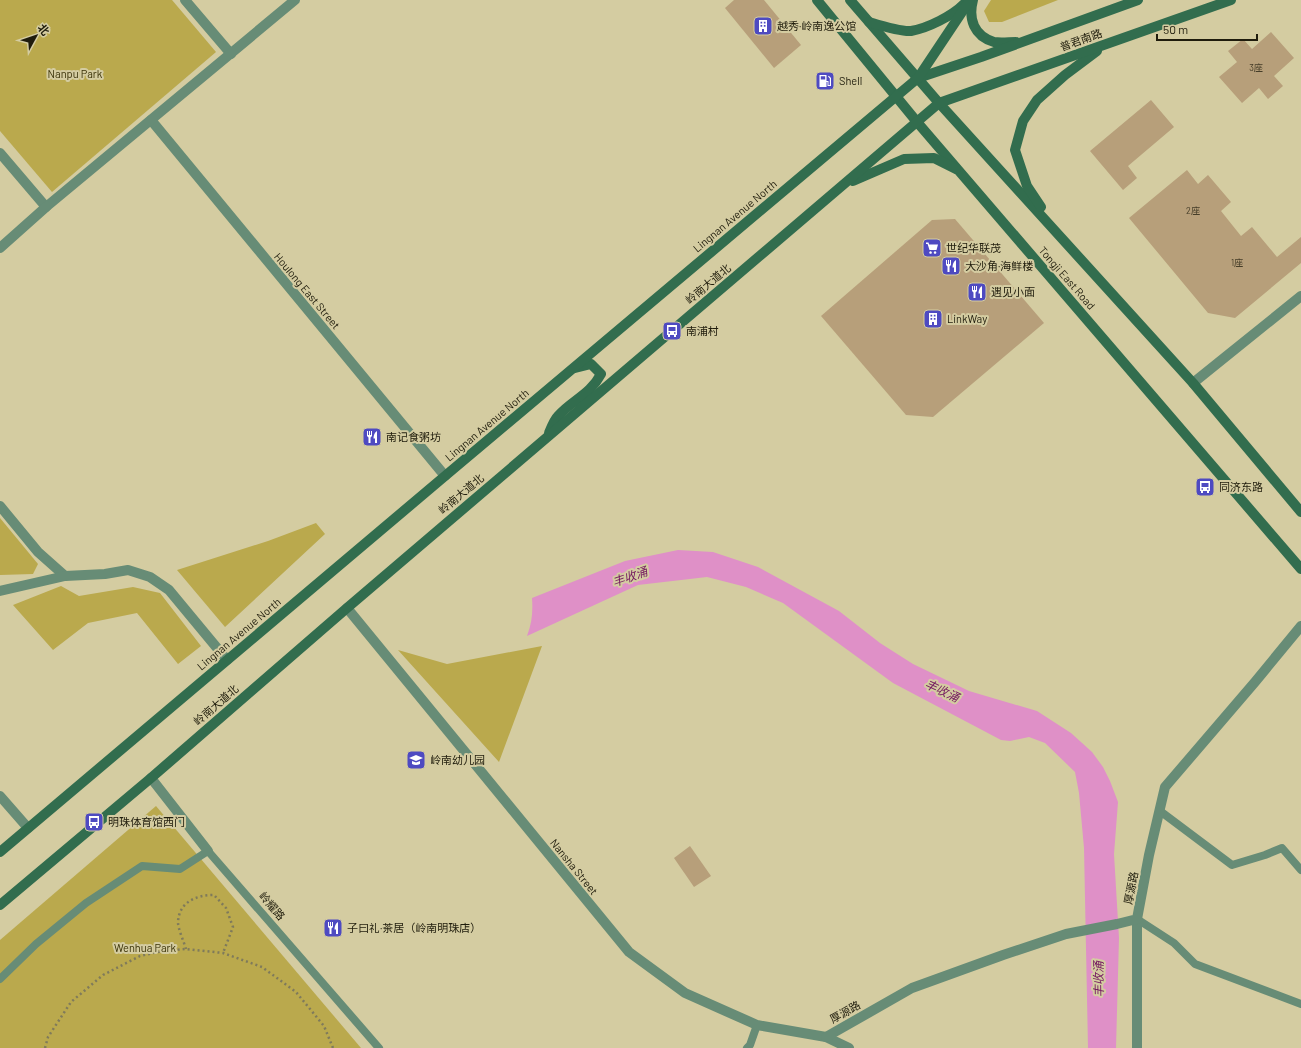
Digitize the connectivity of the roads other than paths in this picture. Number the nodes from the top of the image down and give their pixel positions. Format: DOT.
graph roads {
  1 [pos="185,0"];
  2 [pos="295,0"];
  3 [pos="817,0"];
  4 [pos="850,0"];
  5 [pos="971,0"];
  6 [pos="1138,0"];
  7 [pos="1231,0"];
  8 [pos="868,22"];
  9 [pos="1022,42"];
  10 [pos="1104,45"];
  11 [pos="231,54"];
  12 [pos="918,78"];
  13 [pos="896,96"];
  14 [pos="939,103"];
  15 [pos="151,120"];
  16 [pos="917,122"];
  17 [pos="0,153"];
  18 [pos="960,172"];
  19 [pos="844,185"];
  20 [pos="46,207"];
  21 [pos="1057,232"];
  22 [pos="0,248"];
  23 [pos="1301,296"];
  24 [pos="572,369"];
  25 [pos="1192,383"];
  26 [pos="546,438"];
  27 [pos="445,476"];
  28 [pos="0,506"];
  29 [pos="1301,512"];
  30 [pos="1301,569"];
  31 [pos="65,576"];
  32 [pos="0,591"];
  33 [pos="347,608"];
  34 [pos="1301,626"];
  35 [pos="227,660"];
  36 [pos="150,778"];
  37 [pos="0,796"];
  38 [pos="1160,811"];
  39 [pos="28,828"];
  40 [pos="208,851"];
  41 [pos="0,852"];
  42 [pos="1301,870"];
  43 [pos="0,905"];
  44 [pos="1137,919"];
  45 [pos="0,980"];
  46 [pos="1301,1004"];
  47 [pos="757,1025"];
  48 [pos="826,1036"];
  49 [pos="378,1048"];
  50 [pos="747,1048"];
  51 [pos="849,1048"];
  52 [pos="1137,1048"];
  1 -- 11 [label="street"];
  2 -- 11 [label="street"];
  3 -- 13 [label="main road, Tongji East Road"];
  4 -- 8 [label="main road, Tongji East Road"];
  5 -- 8 [label="main road"];
  5 -- 9 [label="main road"];
  5 -- 12 [label="main road, Lingnan Avenue North"];
  6 -- 9 [label="main road, 普君南路"];
  7 -- 10 [label="main road, 普君南路"];
  8 -- 12 [label="main road, Tongji East Road"];
  9 -- 12 [label="main road, 普君南路"];
  10 -- 14 [label="main road, 普君南路"];
  10 -- 21 [label="main road"];
  11 -- 15 [label="street"];
  12 -- 13 [label="main road, Lingnan Avenue North"];
  12 -- 14 [label="main road, Tongji East Road"];
  13 -- 16 [label="main road, Tongji East Road"];
  13 -- 24 [label="main road, Lingnan Avenue North"];
  14 -- 16 [label="main road, 岭南大道北"];
  14 -- 21 [label="main road, Tongji East Road"];
  15 -- 20 [label="street"];
  15 -- 27 [label="street, Houlong East Street"];
  16 -- 18 [label="main road, Tongji East Road"];
  16 -- 19 [label="main road, 岭南大道北"];
  17 -- 20 [label="street"];
  18 -- 19 [label="main road"];
  18 -- 30 [label="main road, Tongji East Road"];
  19 -- 26 [label="main road, 岭南大道北"];
  20 -- 22 [label="street"];
  21 -- 25 [label="main road, Tongji East Road"];
  23 -- 25 [label="street"];
  24 -- 26 [label="main road"];
  24 -- 27 [label="main road, Lingnan Avenue North"];
  25 -- 29 [label="main road, Tongji East Road"];
  26 -- 33 [label="main road, 岭南大道北"];
  27 -- 35 [label="main road, Lingnan Avenue North"];
  28 -- 31 [label="street"];
  31 -- 32 [label="street"];
  31 -- 35 [label="street"];
  33 -- 36 [label="main road, 岭南大道北"];
  33 -- 47 [label="street, Nansha Street"];
  34 -- 38 [label="street, 厚源路"];
  35 -- 39 [label="main road, Lingnan Avenue North"];
  36 -- 40 [label="street, 岭耀路"];
  36 -- 43 [label="main road, 岭南大道北"];
  37 -- 39 [label="street"];
  38 -- 42 [label="lane"];
  38 -- 44 [label="street, 厚源路"];
  39 -- 41 [label="main road, Lingnan Avenue North"];
  40 -- 45 [label="lane"];
  40 -- 49 [label="lane, 岭耀路"];
  44 -- 46 [label="lane"];
  44 -- 48 [label="street, 厚源路"];
  44 -- 52 [label="street"];
  47 -- 48 [label="street, Nansha Street"];
  47 -- 50 [label="lane"];
  48 -- 51 [label="street, Nansha Street"];
}
